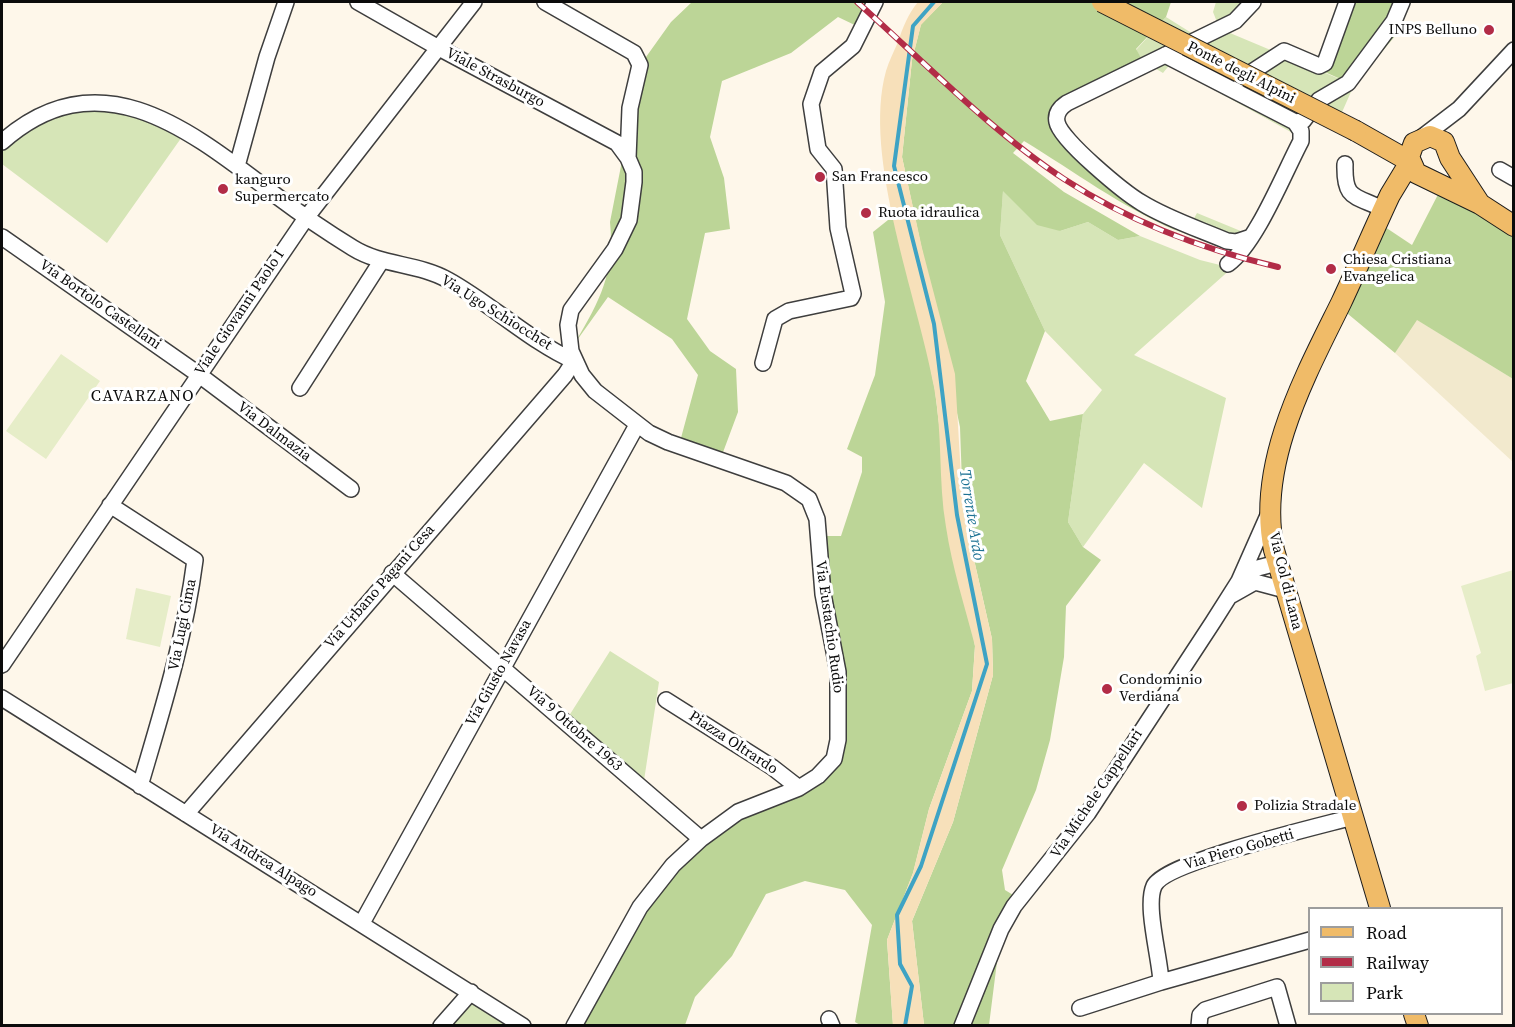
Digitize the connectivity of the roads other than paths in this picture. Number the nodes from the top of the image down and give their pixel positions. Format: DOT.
graph roads {
  1 [pos="286,2"];
  2 [pos="358,2"];
  3 [pos="474,2"];
  4 [pos="545,2"];
  5 [pos="875,2"];
  6 [pos="1102,2"];
  7 [pos="1252,2"];
  8 [pos="1347,2"];
  9 [pos="1402,2"];
  10 [pos="437,48"];
  11 [pos="1514,50"];
  12 [pos="1166,55"];
  13 [pos="1229,88"];
  14 [pos="1459,109"];
  15 [pos="1295,122"];
  16 [pos="246,136"];
  17 [pos="1419,139"];
  18 [pos="2,142"];
  19 [pos="1381,144"];
  20 [pos="207,145"];
  21 [pos="1449,154"];
  22 [pos="628,158"];
  23 [pos="1345,164"];
  24 [pos="1417,169"];
  25 [pos="243,171"];
  26 [pos="1390,197"];
  27 [pos="1479,204"];
  28 [pos="306,218"];
  29 [pos="1514,226"];
  30 [pos="2,237"];
  31 [pos="1251,237"];
  32 [pos="382,260"];
  33 [pos="1228,264"];
  34 [pos="574,361"];
  35 [pos="763,363"];
  36 [pos="198,374"];
  37 [pos="300,388"];
  38 [pos="637,425"];
  39 [pos="351,489"];
  40 [pos="110,505"];
  41 [pos="1271,510"];
  42 [pos="1278,565"];
  43 [pos="392,573"];
  44 [pos="1242,583"];
  45 [pos="1285,590"];
  46 [pos="2,664"];
  47 [pos="502,667"];
  48 [pos="2,698"];
  49 [pos="666,700"];
  50 [pos="140,786"];
  51 [pos="799,788"];
  52 [pos="186,814"];
  53 [pos="1353,818"];
  54 [pos="701,839"];
  55 [pos="1379,907"];
  56 [pos="362,923"];
  57 [pos="1308,941"];
  58 [pos="1161,982"];
  59 [pos="471,992"];
  60 [pos="1080,1008"];
  61 [pos="441,1026"];
  62 [pos="523,1026"];
  63 [pos="574,1026"];
  64 [pos="962,1026"];
  65 [pos="1199,1026"];
  66 [pos="1288,1026"];
  1 -- 16 [label="street"];
  2 -- 10 [label="street, Viale Strasburgo"];
  3 -- 10 [label="street, Viale Giovanni Paolo I"];
  4 -- 22 [label="street"];
  5 -- 35 [label="street"];
  6 -- 19 [label="main road, Ponte degli Alpini, bridge"];
  7 -- 12 [label="street"];
  8 -- 13 [label="street"];
  9 -- 15 [label="street"];
  10 -- 22 [label="street, Viale Strasburgo"];
  10 -- 28 [label="street, Viale Giovanni Paolo I"];
  11 -- 14 [label="street"];
  12 -- 13 [label="street"];
  12 -- 31 [label="street"];
  13 -- 15 [label="street"];
  14 -- 17 [label="street"];
  14 -- 21 [label="street"];
  15 -- 31 [label="street"];
  16 -- 20 [label="street"];
  16 -- 25 [label="street"];
  17 -- 19 [label="main road"];
  17 -- 21 [label="main road"];
  17 -- 24 [label="main road"];
  18 -- 20 [label="street, Via Ugo Schiocchet"];
  19 -- 24 [label="main road, Ponte degli Alpini"];
  19 -- 26 [label="main road"];
  20 -- 25 [label="street, Via Ugo Schiocchet"];
  21 -- 24 [label="main road"];
  21 -- 27 [label="main road"];
  22 -- 34 [label="street"];
  23 -- 26 [label="street"];
  24 -- 26 [label="main road"];
  24 -- 27 [label="main road, Ponte degli Alpini"];
  25 -- 28 [label="street, Via Ugo Schiocchet"];
  26 -- 41 [label="main road, Via Col di Lana"];
  27 -- 29 [label="main road, Ponte degli Alpini"];
  28 -- 32 [label="street, Via Ugo Schiocchet"];
  28 -- 36 [label="street, Viale Giovanni Paolo I"];
  30 -- 36 [label="street, Via Bortolo Castellani"];
  31 -- 33 [label="street"];
  32 -- 34 [label="street, Via Ugo Schiocchet"];
  32 -- 37 [label="street"];
  34 -- 38 [label="street, Via Eustachio Rudio"];
  34 -- 43 [label="street, Via Urbano Pagani Cesa"];
  36 -- 39 [label="street, Via Dalmazia"];
  36 -- 40 [label="street, Viale Giovanni Paolo I"];
  38 -- 47 [label="street, Via Giusto Navasa"];
  38 -- 51 [label="street, Via Eustachio Rudio"];
  40 -- 46 [label="street, Viale Giovanni Paolo I"];
  40 -- 50 [label="street, Via Lugi Cima"];
  41 -- 42 [label="main road, Via Col di Lana"];
  41 -- 44 [label="street, Via Michele Cappellari"];
  42 -- 44 [label="street, Via Michele Cappellari"];
  42 -- 45 [label="main road, Via Col di Lana"];
  43 -- 47 [label="street, Via 9 Ottobre 1963"];
  43 -- 52 [label="street, Via Urbano Pagani Cesa"];
  44 -- 45 [label="street"];
  44 -- 64 [label="street, Via Michele Cappellari"];
  45 -- 53 [label="main road, Via Col di Lana"];
  47 -- 54 [label="street, Via 9 Ottobre 1963"];
  47 -- 56 [label="street, Via Giusto Navasa"];
  48 -- 50 [label="street, Via Andrea Alpago"];
  49 -- 51 [label="street, Piazza Oltrardo"];
  50 -- 52 [label="street, Via Andrea Alpago"];
  51 -- 54 [label="street, Via Eustachio Rudio"];
  52 -- 56 [label="street, Via Andrea Alpago"];
  53 -- 55 [label="main road, Via Col di Lana"];
  53 -- 58 [label="street, Via Piero Gobetti"];
  54 -- 63 [label="street, Via Eustachio Rudio"];
  56 -- 59 [label="street, Via Andrea Alpago"];
  57 -- 58 [label="street"];
  58 -- 60 [label="street"];
  59 -- 61 [label="street"];
  59 -- 62 [label="street, Via Andrea Alpago"];
  65 -- 66 [label="street"];
}
